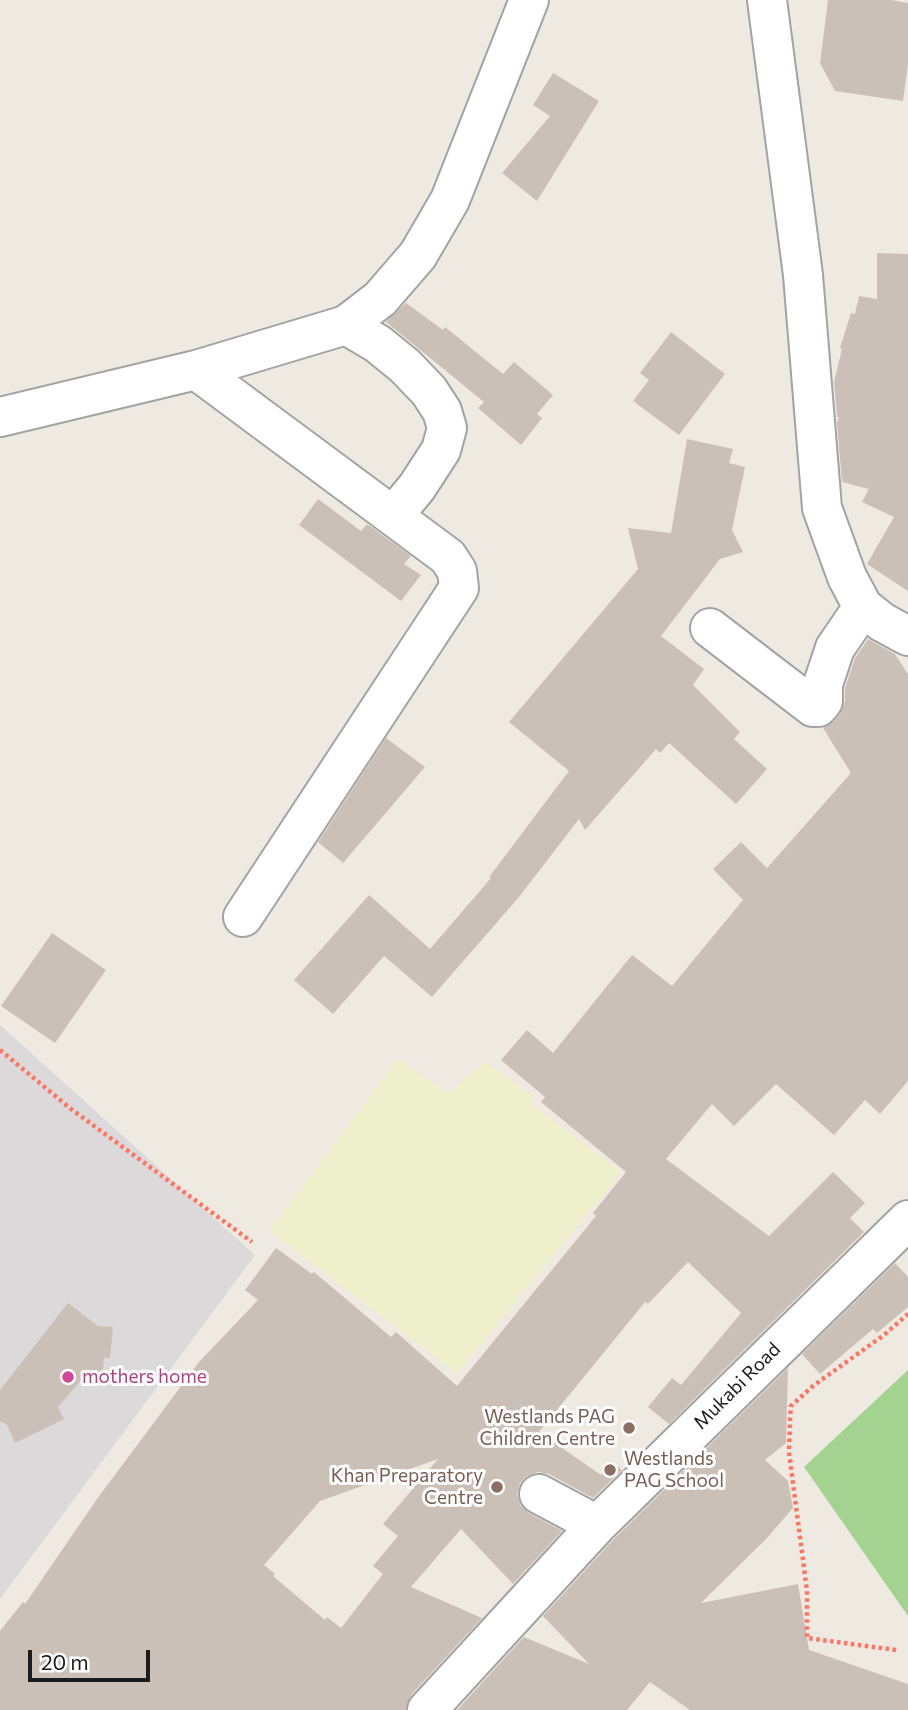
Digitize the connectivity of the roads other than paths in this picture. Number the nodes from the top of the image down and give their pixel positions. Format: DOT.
graph roads {
  1 [pos="529,0"];
  2 [pos="767,0"];
  3 [pos="346,325"];
  4 [pos="196,370"];
  5 [pos="0,416"];
  6 [pos="393,516"];
  7 [pos="863,607"];
  8 [pos="710,628"];
  9 [pos="908,636"];
  10 [pos="243,917"];
  11 [pos="908,1220"];
  12 [pos="539,1494"];
  13 [pos="597,1525"];
  14 [pos="427,1710"];
  1 -- 3 [label="street"];
  2 -- 7 [label="street"];
  3 -- 4 [label="street"];
  3 -- 6 [label="street"];
  4 -- 5 [label="street"];
  4 -- 6 [label="street"];
  6 -- 10 [label="street"];
  7 -- 8 [label="street"];
  7 -- 9 [label="street"];
  11 -- 13 [label="street, Mukabi Road"];
  12 -- 13 [label="street"];
  13 -- 14 [label="street, Mukabi Road"];
}
